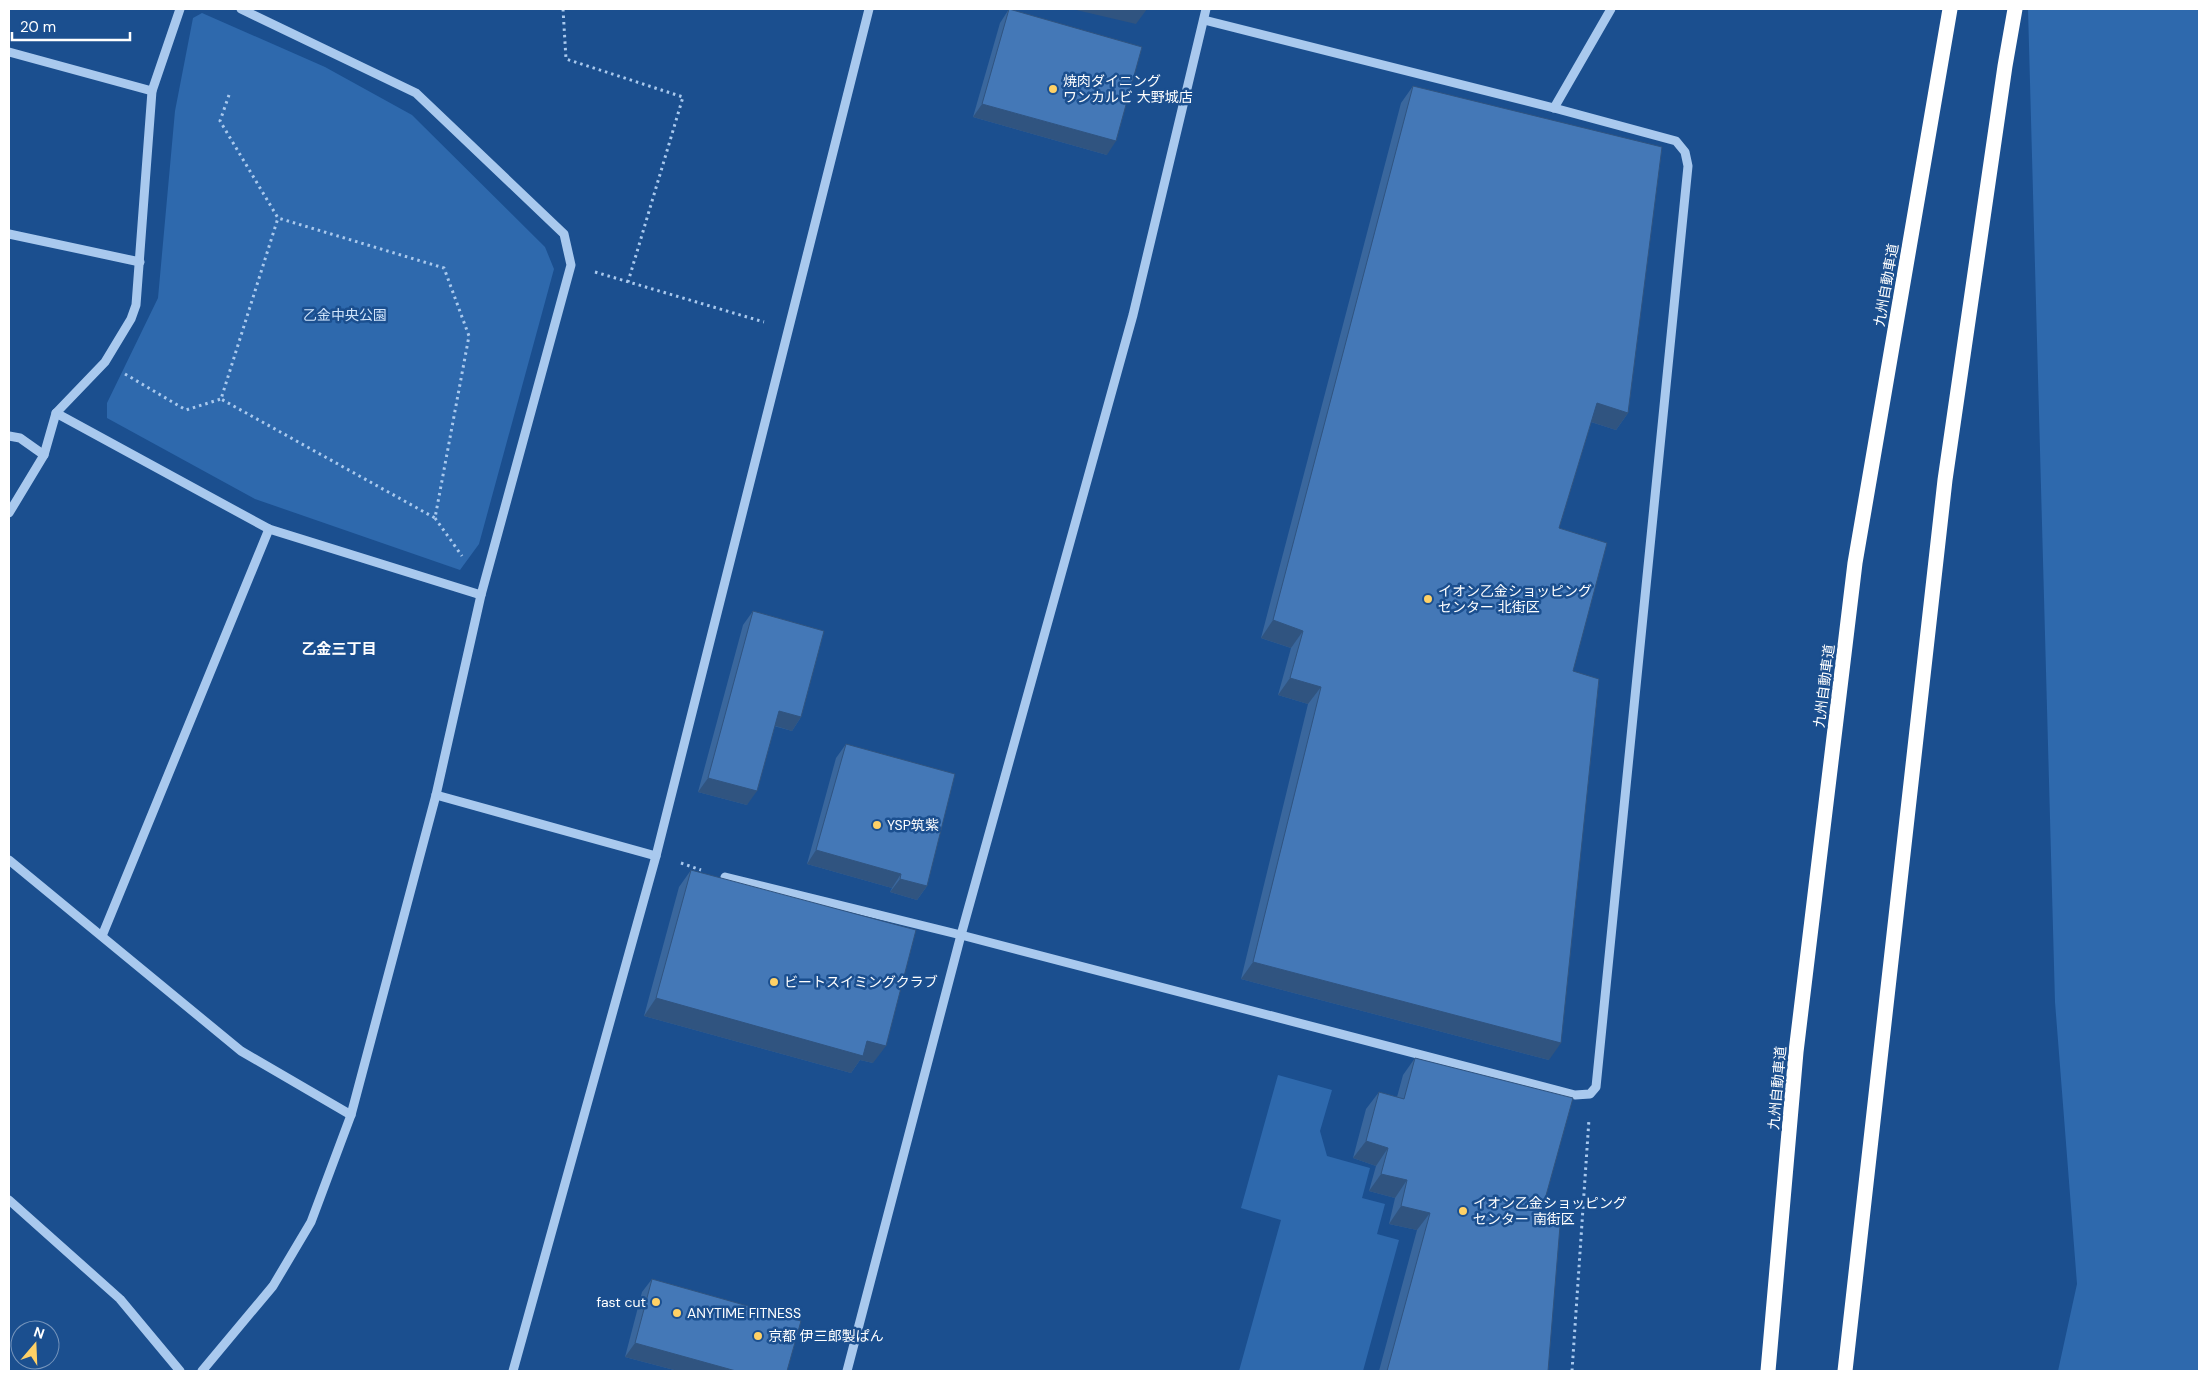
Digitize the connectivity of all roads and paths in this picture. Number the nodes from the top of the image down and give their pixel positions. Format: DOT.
graph roads {
  1 [pos="180,9"];
  2 [pos="241,9"];
  3 [pos="563,9"];
  4 [pos="869,9"];
  5 [pos="1206,9"];
  6 [pos="1611,9"];
  7 [pos="1950,9"];
  8 [pos="2015,9"];
  9 [pos="1204,20"];
  10 [pos="9,52"];
  11 [pos="152,91"];
  12 [pos="229,96"];
  13 [pos="1554,108"];
  14 [pos="278,218"];
  15 [pos="9,234"];
  16 [pos="140,262"];
  17 [pos="571,265"];
  18 [pos="628,282"];
  19 [pos="788,329"];
  20 [pos="105,362"];
  21 [pos="221,399"];
  22 [pos="56,413"];
  23 [pos="9,436"];
  24 [pos="44,455"];
  25 [pos="9,513"];
  26 [pos="435,518"];
  27 [pos="269,529"];
  28 [pos="462,556"];
  29 [pos="481,595"];
  30 [pos="436,795"];
  31 [pos="656,856"];
  32 [pos="9,860"];
  33 [pos="725,877"];
  34 [pos="961,935"];
  35 [pos="102,936"];
  36 [pos="1590,1094"];
  37 [pos="351,1115"];
  38 [pos="9,1200"];
  39 [pos="180,1371"];
  40 [pos="202,1371"];
  41 [pos="513,1371"];
  42 [pos="847,1371"];
  43 [pos="1572,1371"];
  44 [pos="1768,1371"];
  45 [pos="1845,1371"];
  1 -- 11 [label="street"];
  2 -- 17 [label="street"];
  3 -- 18 [label="path"];
  4 -- 19 [label="street"];
  5 -- 9 [label="street"];
  6 -- 13 [label="street"];
  7 -- 44 [label="highway, 九州自動車道"];
  8 -- 45 [label="highway"];
  9 -- 13 [label="street"];
  9 -- 34 [label="street"];
  10 -- 11 [label="street"];
  11 -- 16 [label="street"];
  12 -- 14 [label="path"];
  13 -- 36 [label="street"];
  14 -- 21 [label="path"];
  14 -- 26 [label="path"];
  15 -- 16 [label="street"];
  16 -- 20 [label="street"];
  17 -- 18 [label="path"];
  17 -- 29 [label="street"];
  18 -- 19 [label="path"];
  19 -- 31 [label="street"];
  20 -- 21 [label="path"];
  20 -- 22 [label="street"];
  21 -- 26 [label="path"];
  22 -- 24 [label="street"];
  22 -- 27 [label="street"];
  23 -- 24 [label="street"];
  24 -- 25 [label="street"];
  26 -- 28 [label="path"];
  27 -- 29 [label="street"];
  27 -- 35 [label="street"];
  29 -- 30 [label="street"];
  30 -- 31 [label="street"];
  30 -- 37 [label="street"];
  31 -- 33 [label="path"];
  31 -- 41 [label="street"];
  32 -- 35 [label="street"];
  33 -- 34 [label="street"];
  34 -- 36 [label="street"];
  34 -- 42 [label="street"];
  35 -- 37 [label="street"];
  36 -- 43 [label="path"];
  37 -- 40 [label="street"];
  38 -- 39 [label="street"];
}
